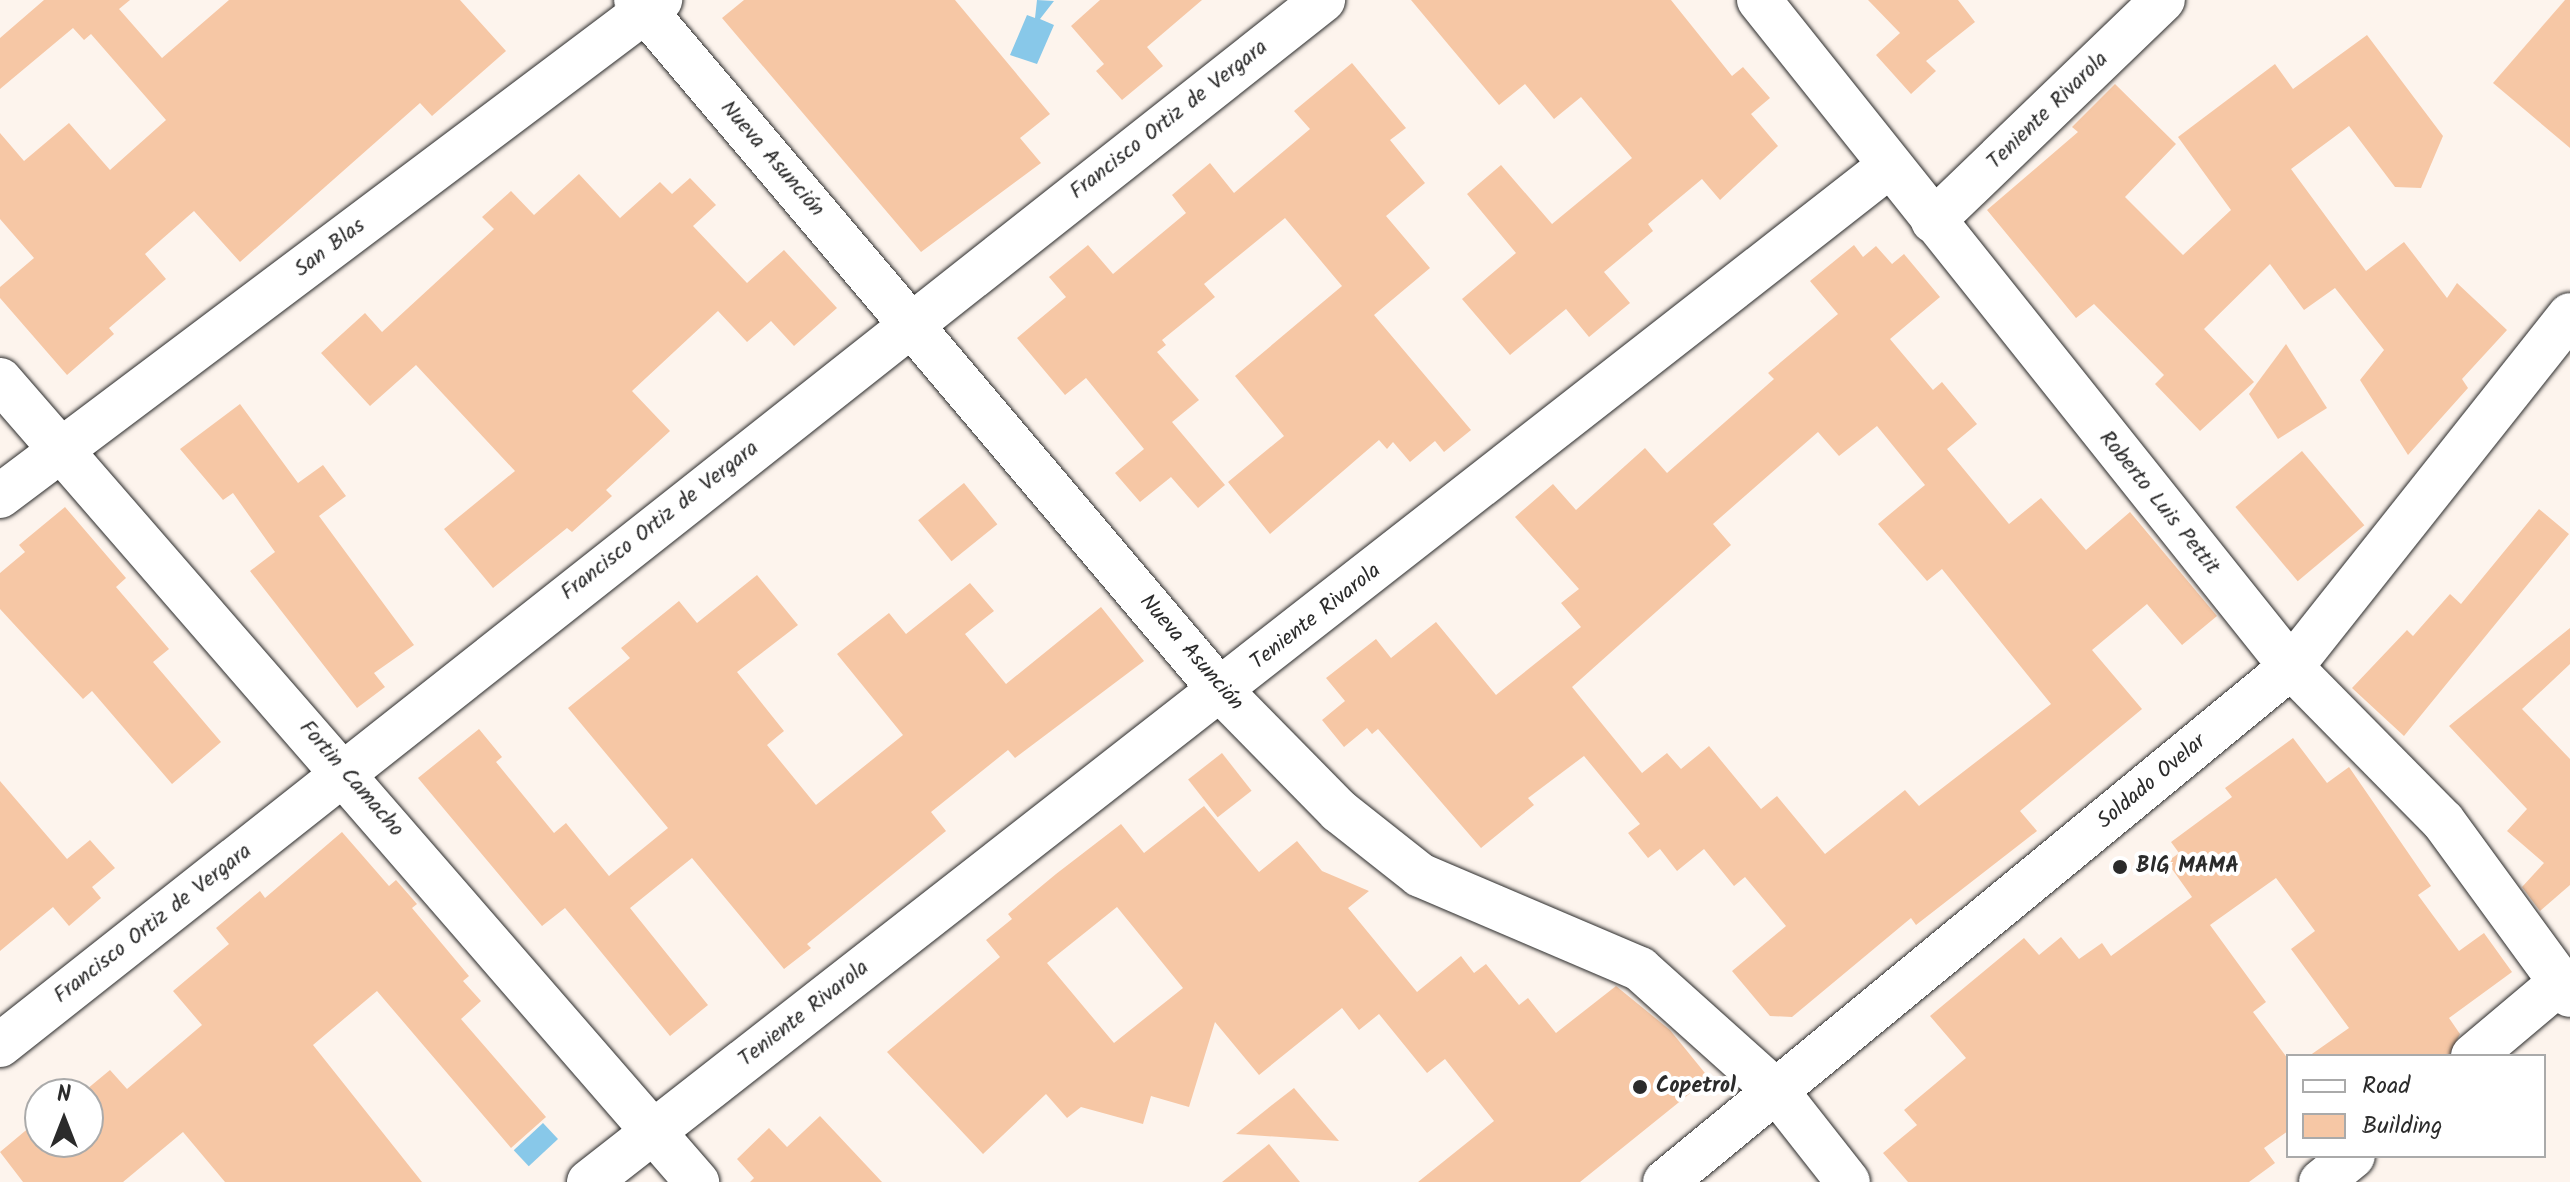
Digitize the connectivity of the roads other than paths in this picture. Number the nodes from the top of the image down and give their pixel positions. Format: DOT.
graph roads {
  1 [pos="1323,0"];
  2 [pos="1759,0"];
  3 [pos="2163,0"];
  4 [pos="647,4"];
  5 [pos="1888,167"];
  6 [pos="1933,221"];
  7 [pos="2570,315"];
  8 [pos="912,322"];
  9 [pos="0,380"];
  10 [pos="60,449"];
  11 [pos="0,496"];
  12 [pos="2291,667"];
  13 [pos="1221,691"];
  14 [pos="345,771"];
  15 [pos="2566,988"];
  16 [pos="0,1045"];
  17 [pos="2476,1054"];
  18 [pos="1778,1093"];
  19 [pos="653,1130"];
  20 [pos="2351,1158"];
  21 [pos="589,1182"];
  22 [pos="697,1182"];
  23 [pos="1665,1182"];
  24 [pos="1848,1182"];
  25 [pos="2321,1182"];
  1 -- 8 [label="street, Francisco Ortiz de Vergara"];
  2 -- 5 [label="street, Roberto Luis Pettit"];
  3 -- 6 [label="street, Teniente Rivarola"];
  4 -- 8 [label="street, Nueva Asunción"];
  4 -- 10 [label="street, San Blas"];
  5 -- 6 [label="street, Roberto Luis Pettit"];
  5 -- 13 [label="street, Teniente Rivarola"];
  6 -- 12 [label="street, Roberto Luis Pettit"];
  7 -- 12 [label="street, Soldado Ovelar"];
  8 -- 13 [label="street, Nueva Asunción"];
  8 -- 14 [label="street, Francisco Ortiz de Vergara"];
  9 -- 10 [label="street, Fortin Camacho"];
  10 -- 11 [label="street, San Blas"];
  10 -- 14 [label="street, Fortin Camacho"];
  12 -- 15 [label="street, Roberto Luis Pettit"];
  12 -- 18 [label="street, Soldado Ovelar"];
  13 -- 18 [label="street, Nueva Asunción"];
  13 -- 19 [label="street, Teniente Rivarola"];
  14 -- 16 [label="street, Francisco Ortiz de Vergara"];
  14 -- 19 [label="street, Fortin Camacho"];
  15 -- 17 [label="street"];
  18 -- 23 [label="street, Soldado Ovelar"];
  18 -- 24 [label="street, Nueva Asunción"];
  19 -- 21 [label="street, Teniente Rivarola"];
  19 -- 22 [label="street, Fortin Camacho"];
  20 -- 25 [label="street"];
}
